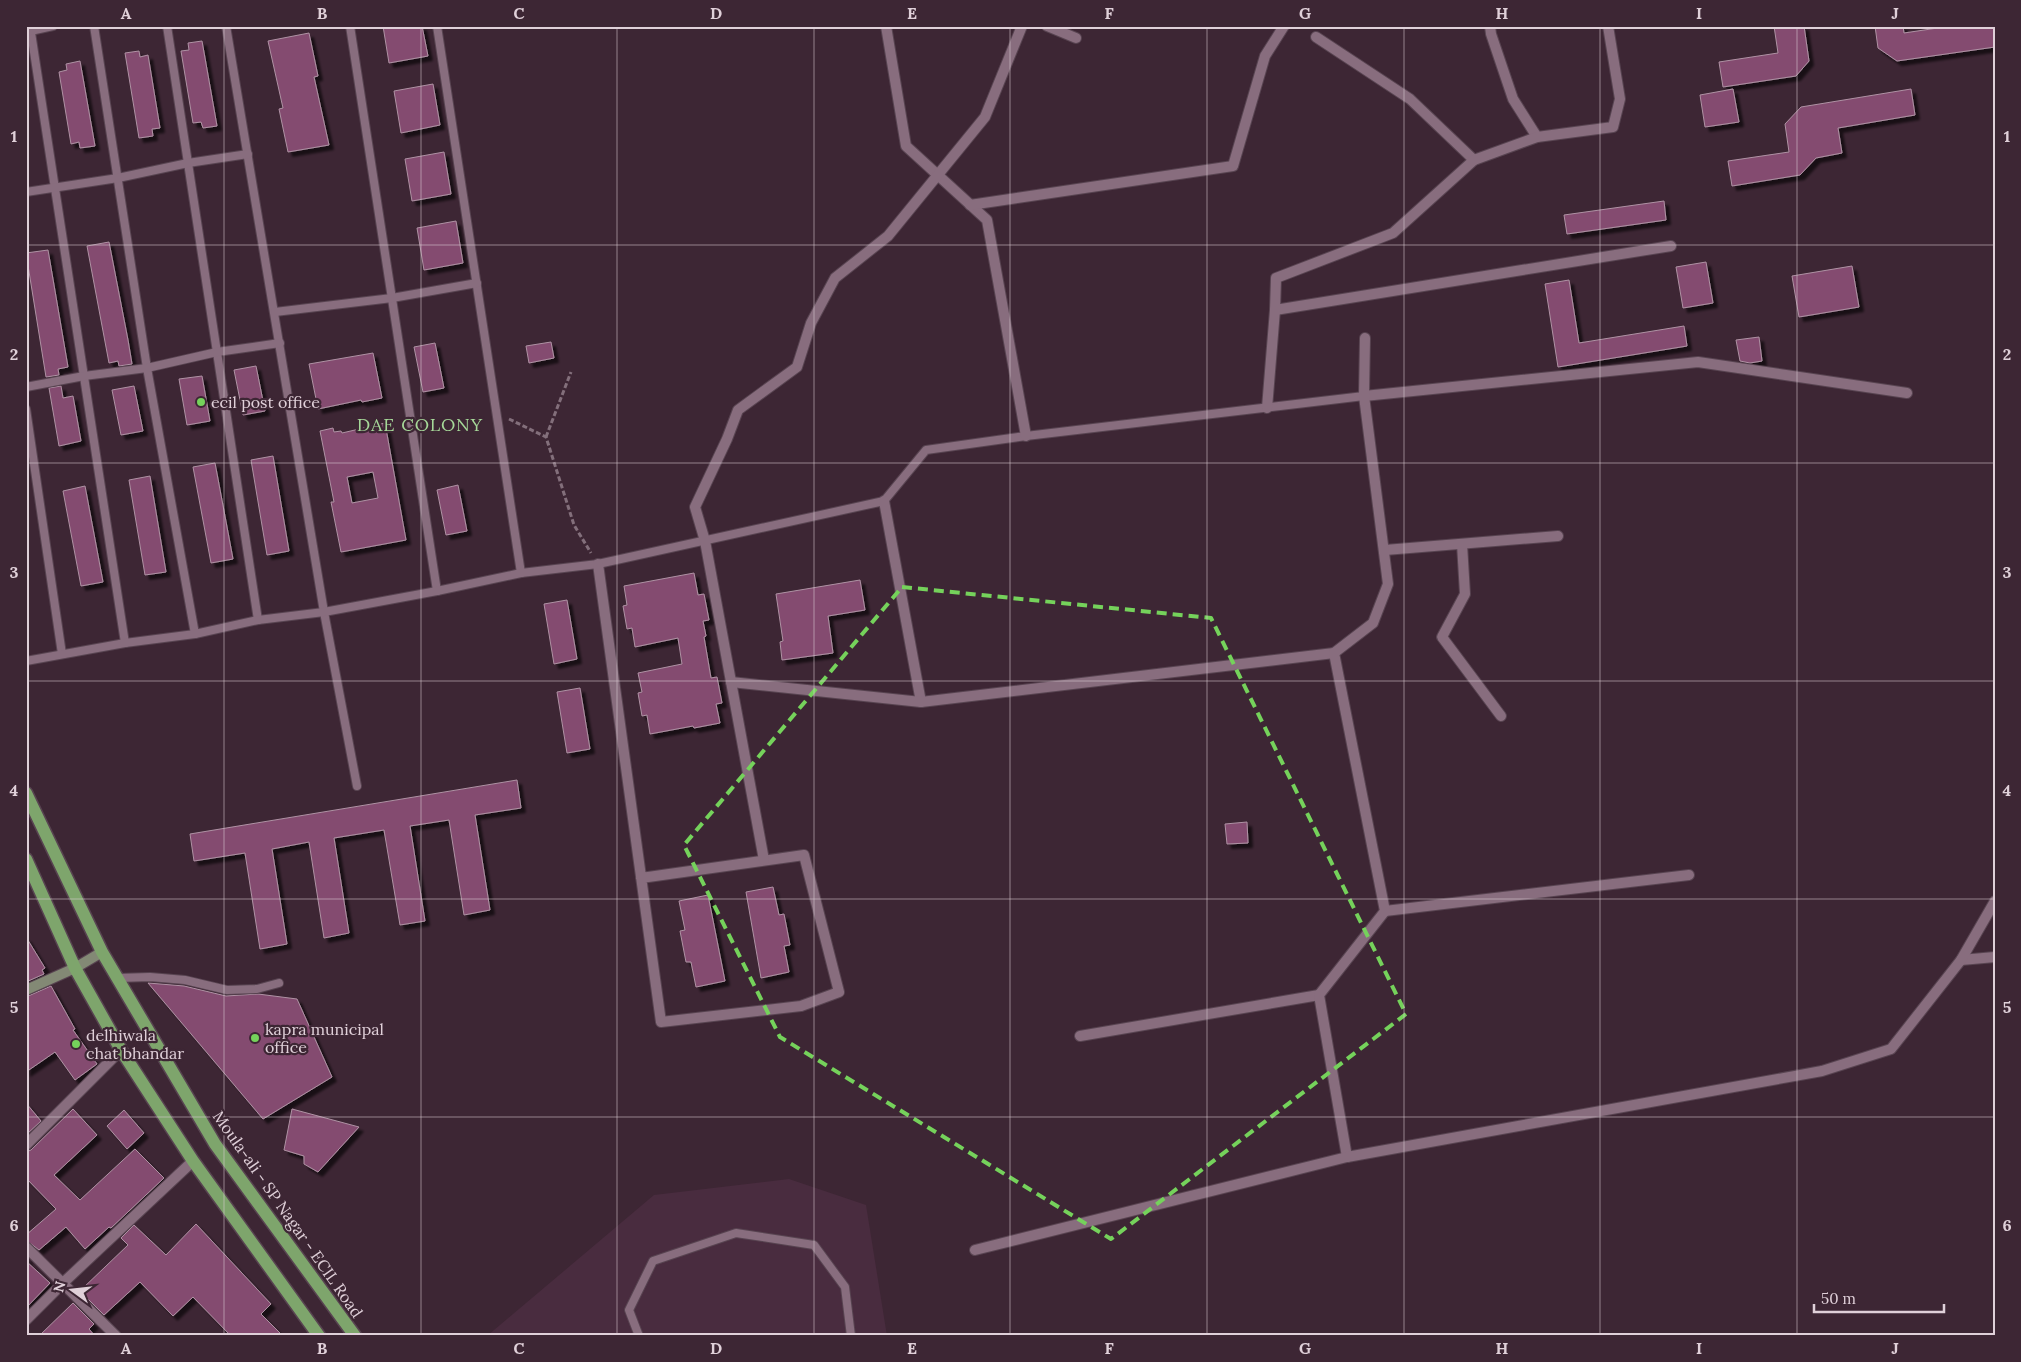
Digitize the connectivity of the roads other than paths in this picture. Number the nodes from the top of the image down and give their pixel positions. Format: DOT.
graph roads {
  1 [pos="53,26"];
  2 [pos="94,26"];
  3 [pos="167,26"];
  4 [pos="226,26"];
  5 [pos="350,26"];
  6 [pos="437,26"];
  7 [pos="886,26"];
  8 [pos="1022,26"];
  9 [pos="1047,26"];
  10 [pos="1284,26"];
  11 [pos="1490,26"];
  12 [pos="1608,26"];
  13 [pos="29,30"];
  14 [pos="1316,37"];
  15 [pos="1076,38"];
  16 [pos="1537,137"];
  17 [pos="248,154"];
  18 [pos="1474,160"];
  19 [pos="188,163"];
  20 [pos="938,175"];
  21 [pos="118,178"];
  22 [pos="55,187"];
  23 [pos="26,192"];
  24 [pos="970,205"];
  25 [pos="1671,246"];
  26 [pos="477,284"];
  27 [pos="392,298"];
  28 [pos="1275,310"];
  29 [pos="275,312"];
  30 [pos="1365,338"];
  31 [pos="280,343"];
  32 [pos="217,352"];
  33 [pos="147,368"];
  34 [pos="84,376"];
  35 [pos="26,387"];
  36 [pos="1907,393"];
  37 [pos="1364,396"];
  38 [pos="1267,408"];
  39 [pos="26,409"];
  40 [pos="1026,436"];
  41 [pos="884,501"];
  42 [pos="1558,536"];
  43 [pos="705,541"];
  44 [pos="1462,544"];
  45 [pos="1385,550"];
  46 [pos="598,564"];
  47 [pos="521,573"];
  48 [pos="437,591"];
  49 [pos="324,612"];
  50 [pos="258,620"];
  51 [pos="196,634"];
  52 [pos="125,643"];
  53 [pos="1334,653"];
  54 [pos="62,654"];
  55 [pos="26,661"];
  56 [pos="731,682"];
  57 [pos="921,702"];
  58 [pos="1501,716"];
  59 [pos="357,786"];
  60 [pos="26,793"];
  61 [pos="26,858"];
  62 [pos="764,860"];
  63 [pos="1689,875"];
  64 [pos="641,878"];
  65 [pos="1995,901"];
  66 [pos="1385,911"];
  67 [pos="102,952"];
  68 [pos="1995,958"];
  69 [pos="1961,960"];
  70 [pos="75,968"];
  71 [pos="117,978"];
  72 [pos="279,983"];
  73 [pos="26,990"];
  74 [pos="1319,995"];
  75 [pos="1080,1036"];
  76 [pos="121,1050"];
  77 [pos="26,1145"];
  78 [pos="1347,1158"];
  79 [pos="193,1161"];
  80 [pos="26,1247"];
  81 [pos="975,1250"];
  82 [pos="64,1282"];
  83 [pos="26,1320"];
  84 [pos="116,1336"];
  85 [pos="318,1336"];
  86 [pos="355,1336"];
  87 [pos="639,1336"];
  88 [pos="851,1336"];
  1 -- 13 [label="lane"];
  2 -- 21 [label="lane"];
  3 -- 19 [label="lane"];
  4 -- 17 [label="lane"];
  5 -- 27 [label="lane"];
  6 -- 26 [label="lane"];
  7 -- 20 [label="street"];
  8 -- 20 [label="street"];
  9 -- 15 [label="street"];
  10 -- 24 [label="street"];
  11 -- 16 [label="street"];
  12 -- 16 [label="street"];
  13 -- 22 [label="lane"];
  14 -- 18 [label="street"];
  16 -- 18 [label="street"];
  17 -- 19 [label="lane"];
  17 -- 29 [label="lane"];
  18 -- 28 [label="street"];
  19 -- 21 [label="lane"];
  19 -- 32 [label="lane"];
  20 -- 24 [label="street"];
  20 -- 43 [label="street"];
  21 -- 22 [label="lane"];
  21 -- 33 [label="lane"];
  22 -- 23 [label="lane"];
  22 -- 34 [label="lane"];
  24 -- 40 [label="street"];
  25 -- 28 [label="street"];
  26 -- 27 [label="lane"];
  26 -- 47 [label="lane"];
  27 -- 29 [label="lane"];
  27 -- 48 [label="lane"];
  28 -- 38 [label="street"];
  29 -- 31 [label="lane"];
  30 -- 37 [label="street"];
  31 -- 32 [label="lane"];
  31 -- 49 [label="lane"];
  32 -- 33 [label="lane"];
  32 -- 50 [label="lane"];
  33 -- 34 [label="lane"];
  33 -- 51 [label="lane"];
  34 -- 35 [label="lane"];
  34 -- 52 [label="lane"];
  36 -- 37 [label="street"];
  37 -- 38 [label="lane"];
  37 -- 45 [label="street"];
  38 -- 40 [label="lane"];
  39 -- 54 [label="lane"];
  40 -- 41 [label="lane"];
  41 -- 43 [label="lane"];
  41 -- 57 [label="street"];
  42 -- 44 [label="street"];
  43 -- 46 [label="lane"];
  43 -- 56 [label="street"];
  44 -- 45 [label="street"];
  44 -- 58 [label="street"];
  45 -- 53 [label="street"];
  46 -- 47 [label="lane"];
  46 -- 64 [label="street"];
  47 -- 48 [label="lane"];
  48 -- 49 [label="lane"];
  49 -- 50 [label="lane"];
  49 -- 59 [label="lane"];
  50 -- 51 [label="lane"];
  51 -- 52 [label="lane"];
  52 -- 54 [label="lane"];
  53 -- 57 [label="street"];
  53 -- 66 [label="street"];
  54 -- 55 [label="lane"];
  56 -- 57 [label="street"];
  56 -- 62 [label="street"];
  60 -- 67 [label="main road, Moula-ali - SP Nagar - ECIL Road"];
  61 -- 70 [label="main road"];
  62 -- 64 [label="street"];
  62 -- 64 [label="street"];
  63 -- 66 [label="street"];
  65 -- 69 [label="street"];
  66 -- 74 [label="street"];
  67 -- 70 [label="street"];
  67 -- 71 [label="main road, Moula-ali - SP Nagar - ECIL Road"];
  68 -- 69 [label="street"];
  69 -- 78 [label="street"];
  70 -- 73 [label="street"];
  70 -- 76 [label="main road"];
  71 -- 72 [label="lane"];
  71 -- 86 [label="main road, Moula-ali - SP Nagar - ECIL Road"];
  74 -- 75 [label="street"];
  74 -- 78 [label="street"];
  76 -- 77 [label="street"];
  76 -- 79 [label="main road"];
  78 -- 81 [label="street"];
  79 -- 82 [label="street"];
  79 -- 85 [label="main road"];
  80 -- 82 [label="street"];
  82 -- 83 [label="street"];
  82 -- 84 [label="street"];
  87 -- 88 [label="lane"];
}
